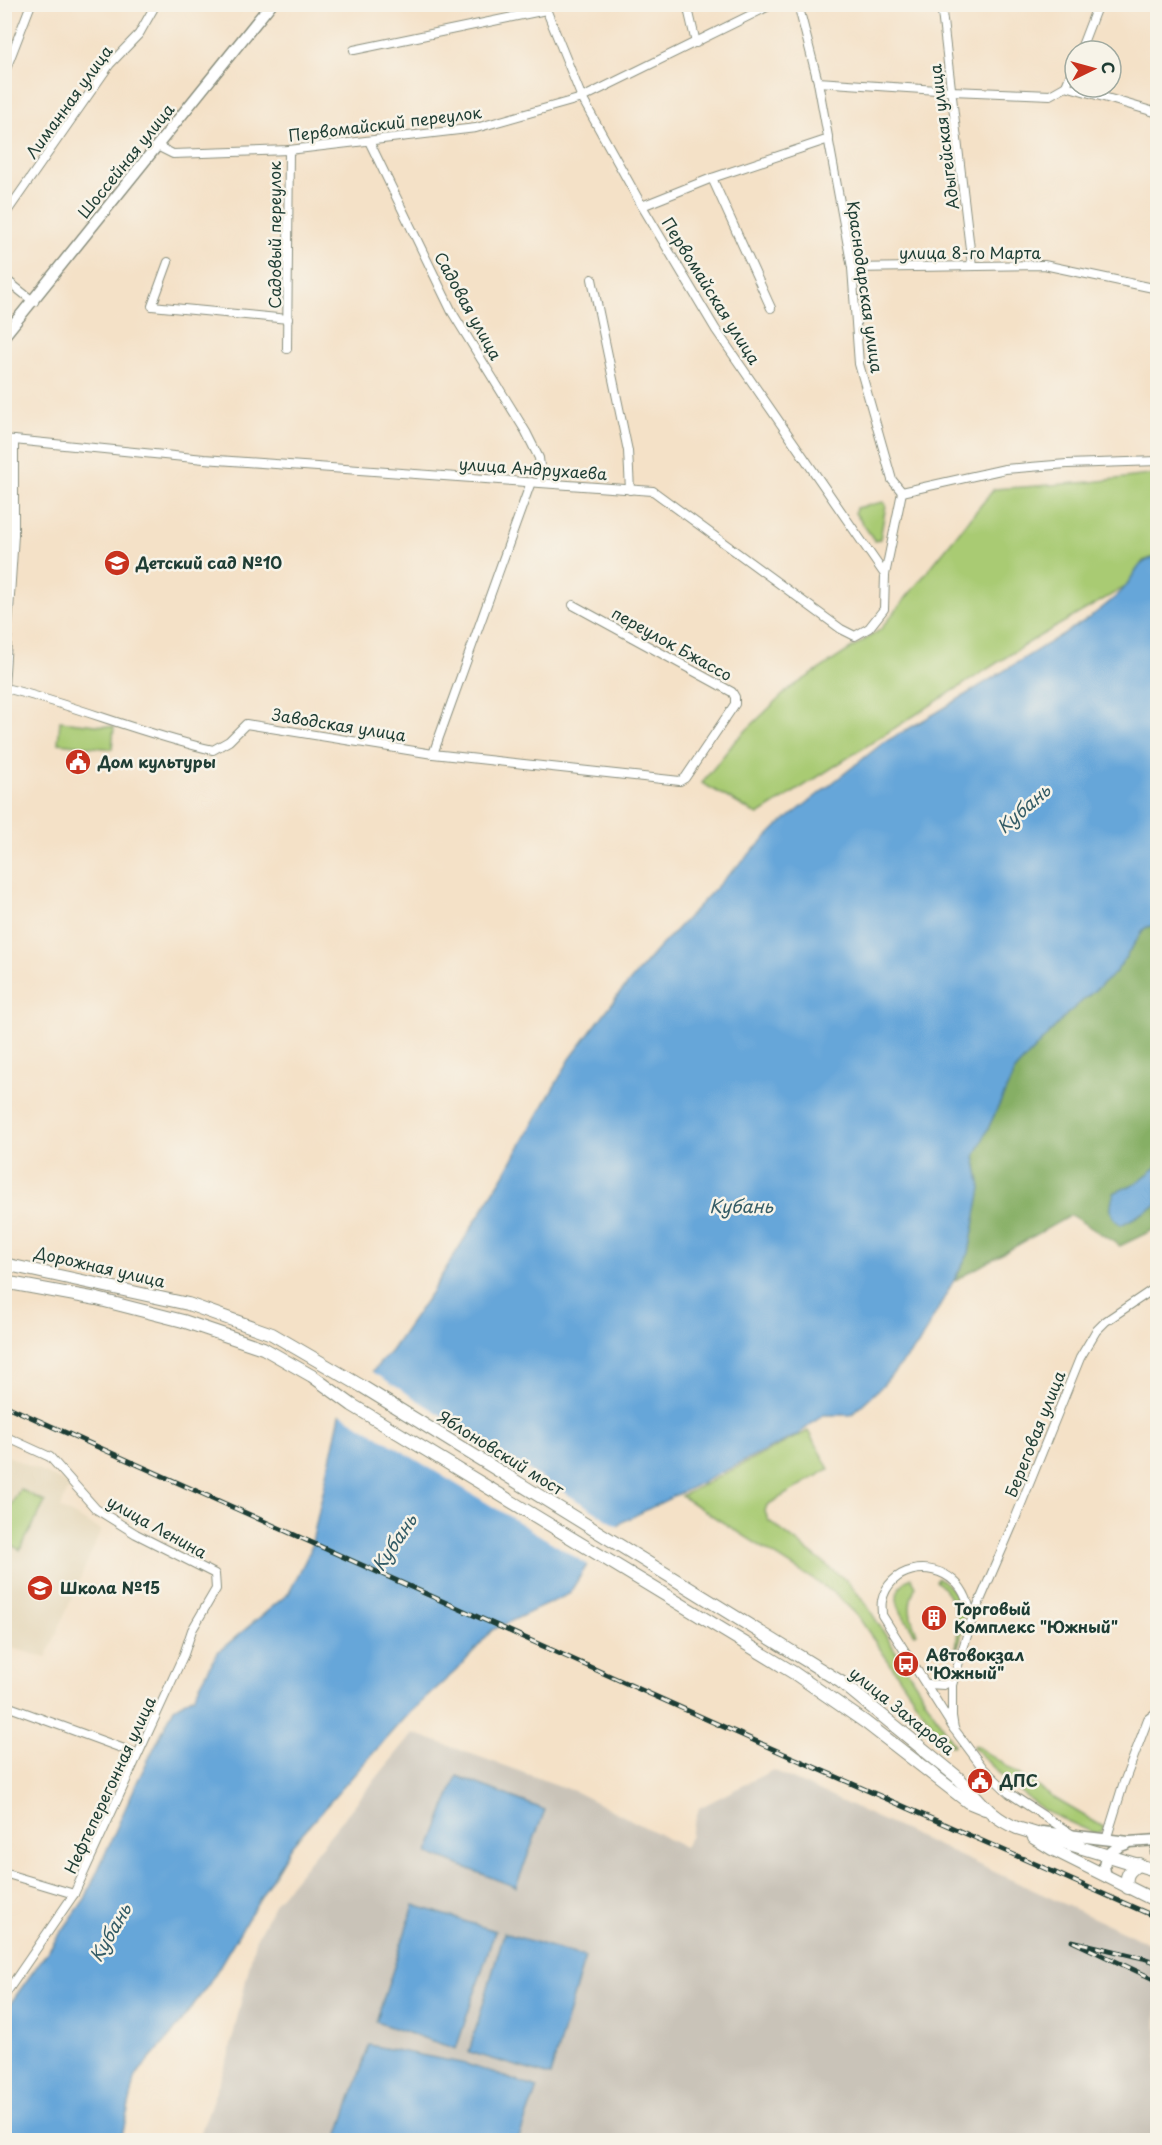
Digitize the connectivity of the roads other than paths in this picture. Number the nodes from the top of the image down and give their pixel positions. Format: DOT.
graph roads {
  1 [pos="31,4"];
  2 [pos="156,4"];
  3 [pos="271,4"];
  4 [pos="687,4"];
  5 [pos="773,4"];
  6 [pos="798,4"];
  7 [pos="941,4"];
  8 [pos="1098,4"];
  9 [pos="545,7"];
  10 [pos="1085,39"];
  11 [pos="696,43"];
  12 [pos="354,50"];
  13 [pos="4,74"];
  14 [pos="818,82"];
  15 [pos="1063,88"];
  16 [pos="952,91"];
  17 [pos="582,98"];
  18 [pos="1110,99"];
  19 [pos="1158,113"];
  20 [pos="829,139"];
  21 [pos="369,141"];
  22 [pos="157,146"];
  23 [pos="289,150"];
  24 [pos="712,178"];
  25 [pos="642,206"];
  26 [pos="4,216"];
  27 [pos="168,262"];
  28 [pos="972,266"];
  29 [pos="852,268"];
  30 [pos="4,278"];
  31 [pos="592,279"];
  32 [pos="1158,289"];
  33 [pos="34,302"];
  34 [pos="771,308"];
  35 [pos="288,319"];
  36 [pos="4,336"];
  37 [pos="287,349"];
  38 [pos="4,439"];
  39 [pos="14,440"];
  40 [pos="1158,461"];
  41 [pos="531,482"];
  42 [pos="542,483"];
  43 [pos="630,490"];
  44 [pos="902,492"];
  45 [pos="885,575"];
  46 [pos="573,605"];
  47 [pos="5,687"];
  48 [pos="433,754"];
  49 [pos="685,778"];
  50 [pos="4,1264"];
  51 [pos="4,1282"];
  52 [pos="1158,1286"];
  53 [pos="188,1304"];
  54 [pos="4,1436"];
  55 [pos="215,1574"];
  56 [pos="972,1619"];
  57 [pos="787,1649"];
  58 [pos="777,1663"];
  59 [pos="956,1676"];
  60 [pos="928,1684"];
  61 [pos="4,1705"];
  62 [pos="1158,1711"];
  63 [pos="954,1729"];
  64 [pos="138,1754"];
  65 [pos="987,1809"];
  66 [pos="1017,1828"];
  67 [pos="1073,1835"];
  68 [pos="1107,1840"];
  69 [pos="1158,1840"];
  70 [pos="1129,1842"];
  71 [pos="1158,1846"];
  72 [pos="1106,1856"];
  73 [pos="1158,1858"];
  74 [pos="1140,1864"];
  75 [pos="1158,1871"];
  76 [pos="4,1873"];
  77 [pos="1107,1877"];
  78 [pos="1128,1888"];
  79 [pos="74,1894"];
  80 [pos="1158,1902"];
  81 [pos="4,1996"];
  1 -- 13 [label="street"];
  2 -- 26 [label="street, Лиманная улица"];
  3 -- 22 [label="main road, Шоссейная улица"];
  4 -- 11 [label="street"];
  5 -- 11 [label="street, Первомайский переулок"];
  6 -- 14 [label="street, Краснодарская улица"];
  7 -- 16 [label="street, Адыгейская улица"];
  8 -- 10 [label="street"];
  9 -- 12 [label="street"];
  9 -- 17 [label="street, Первомайская улица"];
  11 -- 17 [label="street, Первомайский переулок"];
  14 -- 16 [label="street"];
  14 -- 20 [label="street, Краснодарская улица"];
  15 -- 16 [label="street"];
  16 -- 28 [label="street, Адыгейская улица"];
  17 -- 21 [label="street, Первомайский переулок"];
  17 -- 25 [label="street, Первомайская улица"];
  18 -- 19 [label="street"];
  20 -- 24 [label="street"];
  20 -- 29 [label="street, Краснодарская улица"];
  21 -- 23 [label="street, Первомайский переулок"];
  21 -- 42 [label="street, Садовая улица"];
  22 -- 23 [label="street, Первомайский переулок"];
  22 -- 33 [label="main road, Шоссейная улица"];
  23 -- 35 [label="street, Садовый переулок"];
  24 -- 25 [label="street"];
  24 -- 34 [label="street"];
  25 -- 45 [label="street, Первомайская улица"];
  27 -- 35 [label="street, Садовый переулок"];
  28 -- 29 [label="street, улица 8-го Марта"];
  28 -- 32 [label="street, улица 8-го Марта"];
  29 -- 44 [label="street, Краснодарская улица"];
  30 -- 33 [label="street"];
  31 -- 43 [label="street"];
  33 -- 36 [label="main road, Шоссейная улица"];
  35 -- 37 [label="street, Садовый переулок"];
  38 -- 39 [label="street, улица Андрухаева"];
  39 -- 41 [label="street, улица Андрухаева"];
  39 -- 47 [label="street, Заводская улица"];
  40 -- 44 [label="street"];
  41 -- 42 [label="street, улица Андрухаева"];
  41 -- 48 [label="street"];
  42 -- 43 [label="street, улица Андрухаева"];
  43 -- 45 [label="street, улица Андрухаева"];
  44 -- 45 [label="street, улица Андрухаева"];
  46 -- 49 [label="street, переулок Бжассо"];
  47 -- 48 [label="street, Заводская улица"];
  48 -- 49 [label="street, Заводская улица"];
  50 -- 53 [label="main road, Дорожная улица"];
  51 -- 58 [label="main road, Дорожная улица"];
  52 -- 56 [label="street, Береговая улица"];
  53 -- 57 [label="main road, Яблоновский мост"];
  54 -- 55 [label="street, улица Ленина"];
  55 -- 64 [label="street, Нефтеперегонная улица"];
  56 -- 59 [label="street, Береговая улица"];
  56 -- 60 [label="street"];
  57 -- 65 [label="main road, улица Захарова"];
  58 -- 65 [label="main road, улица Захарова"];
  59 -- 60 [label="street"];
  59 -- 63 [label="street, Береговая улица"];
  60 -- 63 [label="street"];
  61 -- 64 [label="street"];
  62 -- 68 [label="street"];
  63 -- 67 [label="street"];
  64 -- 79 [label="street, Нефтеперегонная улица"];
  65 -- 66 [label="main road, улица Захарова"];
  66 -- 67 [label="main road"];
  66 -- 72 [label="main road, улица Захарова"];
  66 -- 77 [label="main road, улица Захарова"];
  67 -- 68 [label="main road"];
  68 -- 70 [label="main road"];
  69 -- 70 [label="main road"];
  70 -- 72 [label="main road"];
  71 -- 73 [label="main road"];
  72 -- 74 [label="main road, улица Захарова"];
  72 -- 77 [label="main road"];
  74 -- 75 [label="main road, улица Захарова"];
  74 -- 78 [label="main road"];
  76 -- 79 [label="street"];
  77 -- 78 [label="main road, улица Захарова"];
  78 -- 80 [label="main road, улица Захарова"];
  79 -- 81 [label="street, Нефтеперегонная улица"];
}
